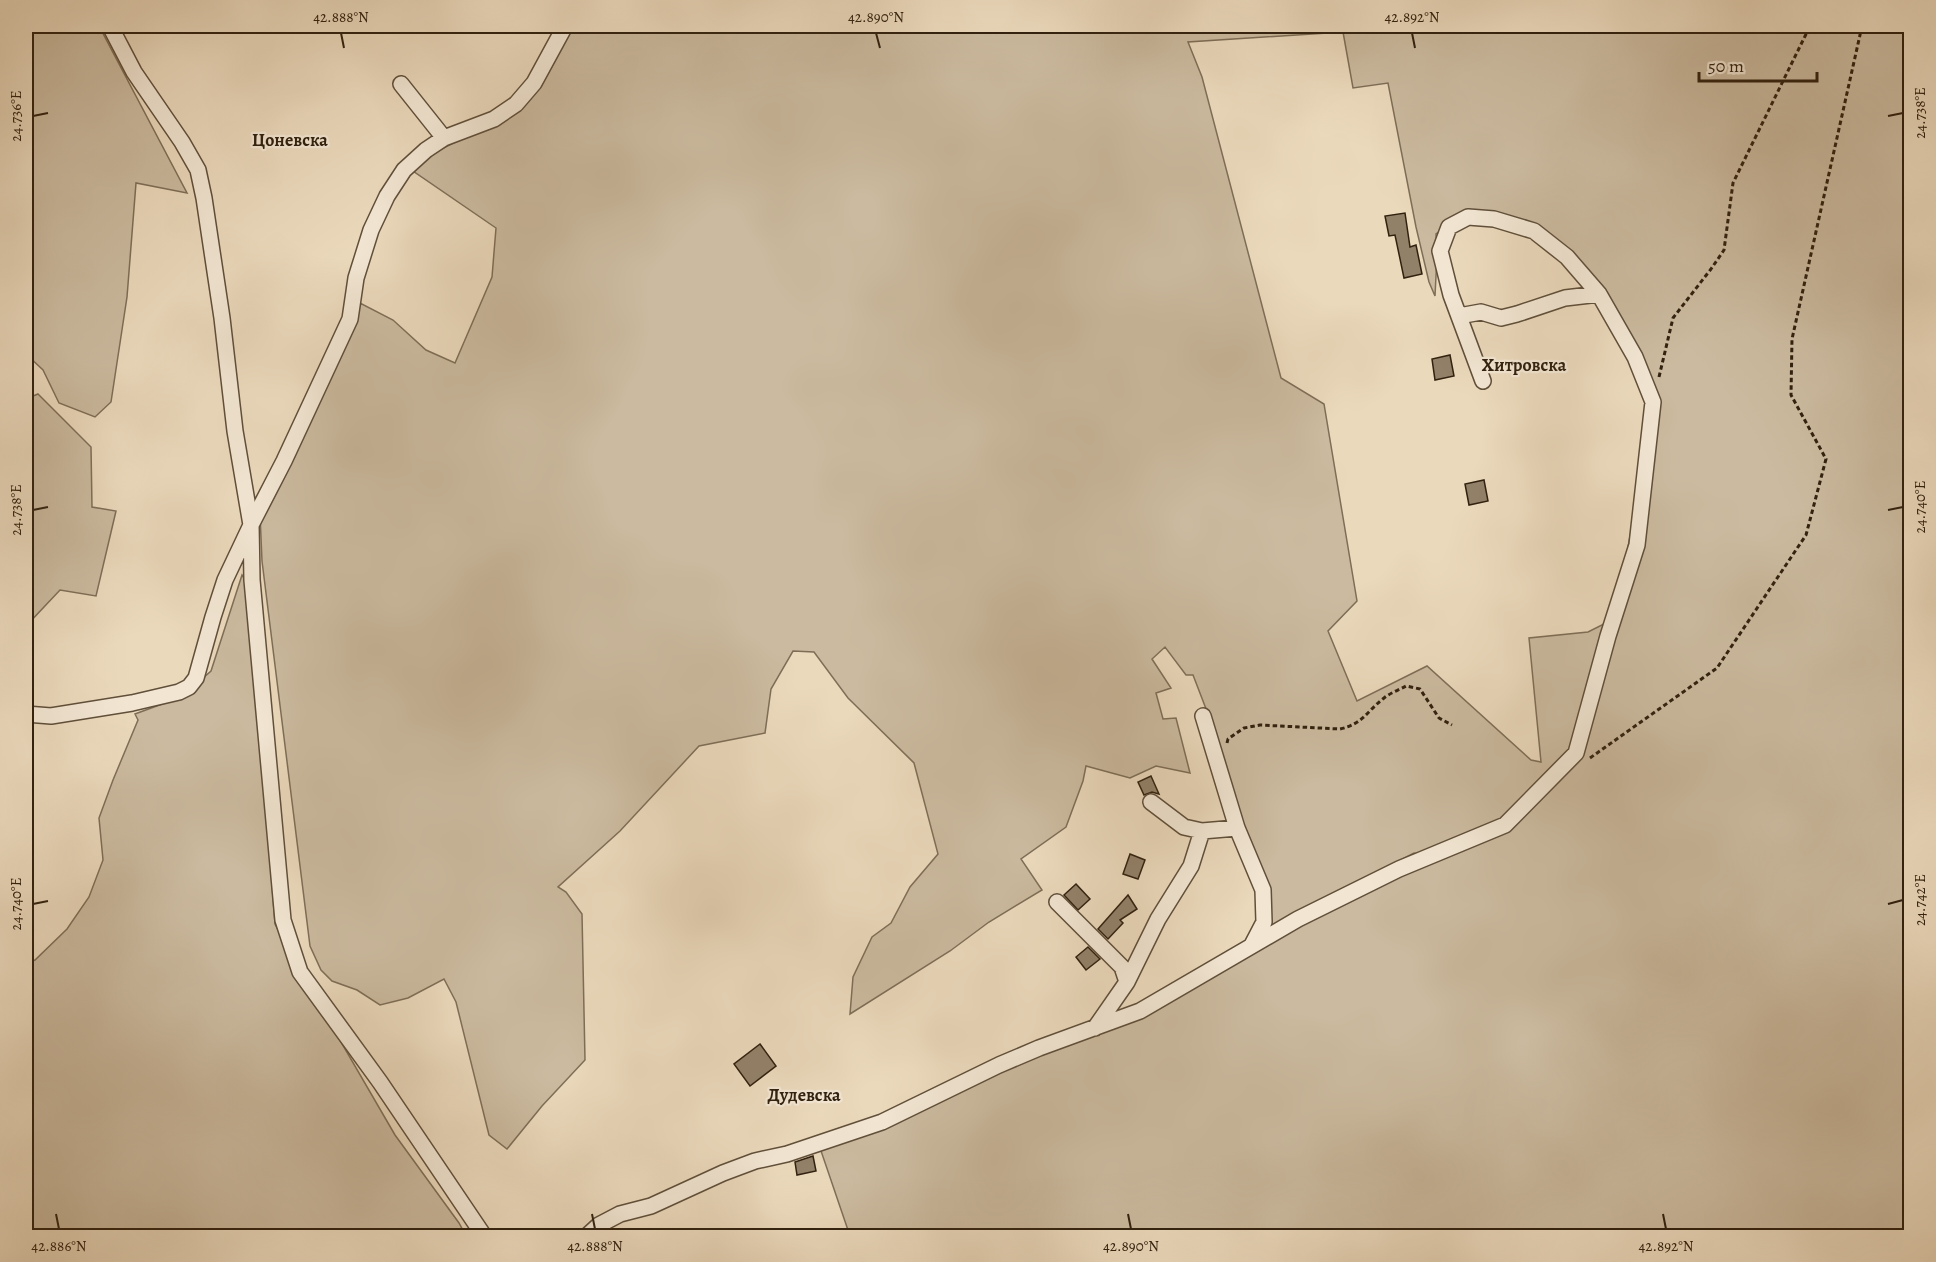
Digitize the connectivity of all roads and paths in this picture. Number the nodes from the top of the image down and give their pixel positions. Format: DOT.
graph roads {
  1 [pos="110,26"];
  2 [pos="565,26"];
  3 [pos="1810,26"];
  4 [pos="1862,26"];
  5 [pos="401,84"];
  6 [pos="444,138"];
  7 [pos="1599,294"];
  8 [pos="1459,316"];
  9 [pos="1483,381"];
  10 [pos="1653,402"];
  11 [pos="250,525"];
  12 [pos="26,714"];
  13 [pos="1203,716"];
  14 [pos="1452,725"];
  15 [pos="1582,764"];
  16 [pos="1219,771"];
  17 [pos="1151,802"];
  18 [pos="1237,828"];
  19 [pos="1202,831"];
  20 [pos="1057,902"];
  21 [pos="1252,945"];
  22 [pos="1127,982"];
  23 [pos="1095,1028"];
  24 [pos="484,1236"];
  25 [pos="587,1236"];
  1 -- 11 [label="street"];
  2 -- 6 [label="street"];
  3 -- 10 [label="path"];
  4 -- 15 [label="path"];
  5 -- 6 [label="street"];
  6 -- 11 [label="street"];
  7 -- 8 [label="street"];
  7 -- 8 [label="street"];
  7 -- 10 [label="street"];
  8 -- 9 [label="street"];
  10 -- 21 [label="street"];
  11 -- 12 [label="street"];
  11 -- 24 [label="street"];
  13 -- 16 [label="street"];
  14 -- 16 [label="path"];
  16 -- 18 [label="street"];
  17 -- 19 [label="street"];
  18 -- 19 [label="street"];
  18 -- 21 [label="street"];
  19 -- 22 [label="street"];
  20 -- 22 [label="street"];
  21 -- 23 [label="street"];
  22 -- 23 [label="street"];
  23 -- 25 [label="street"];
}
